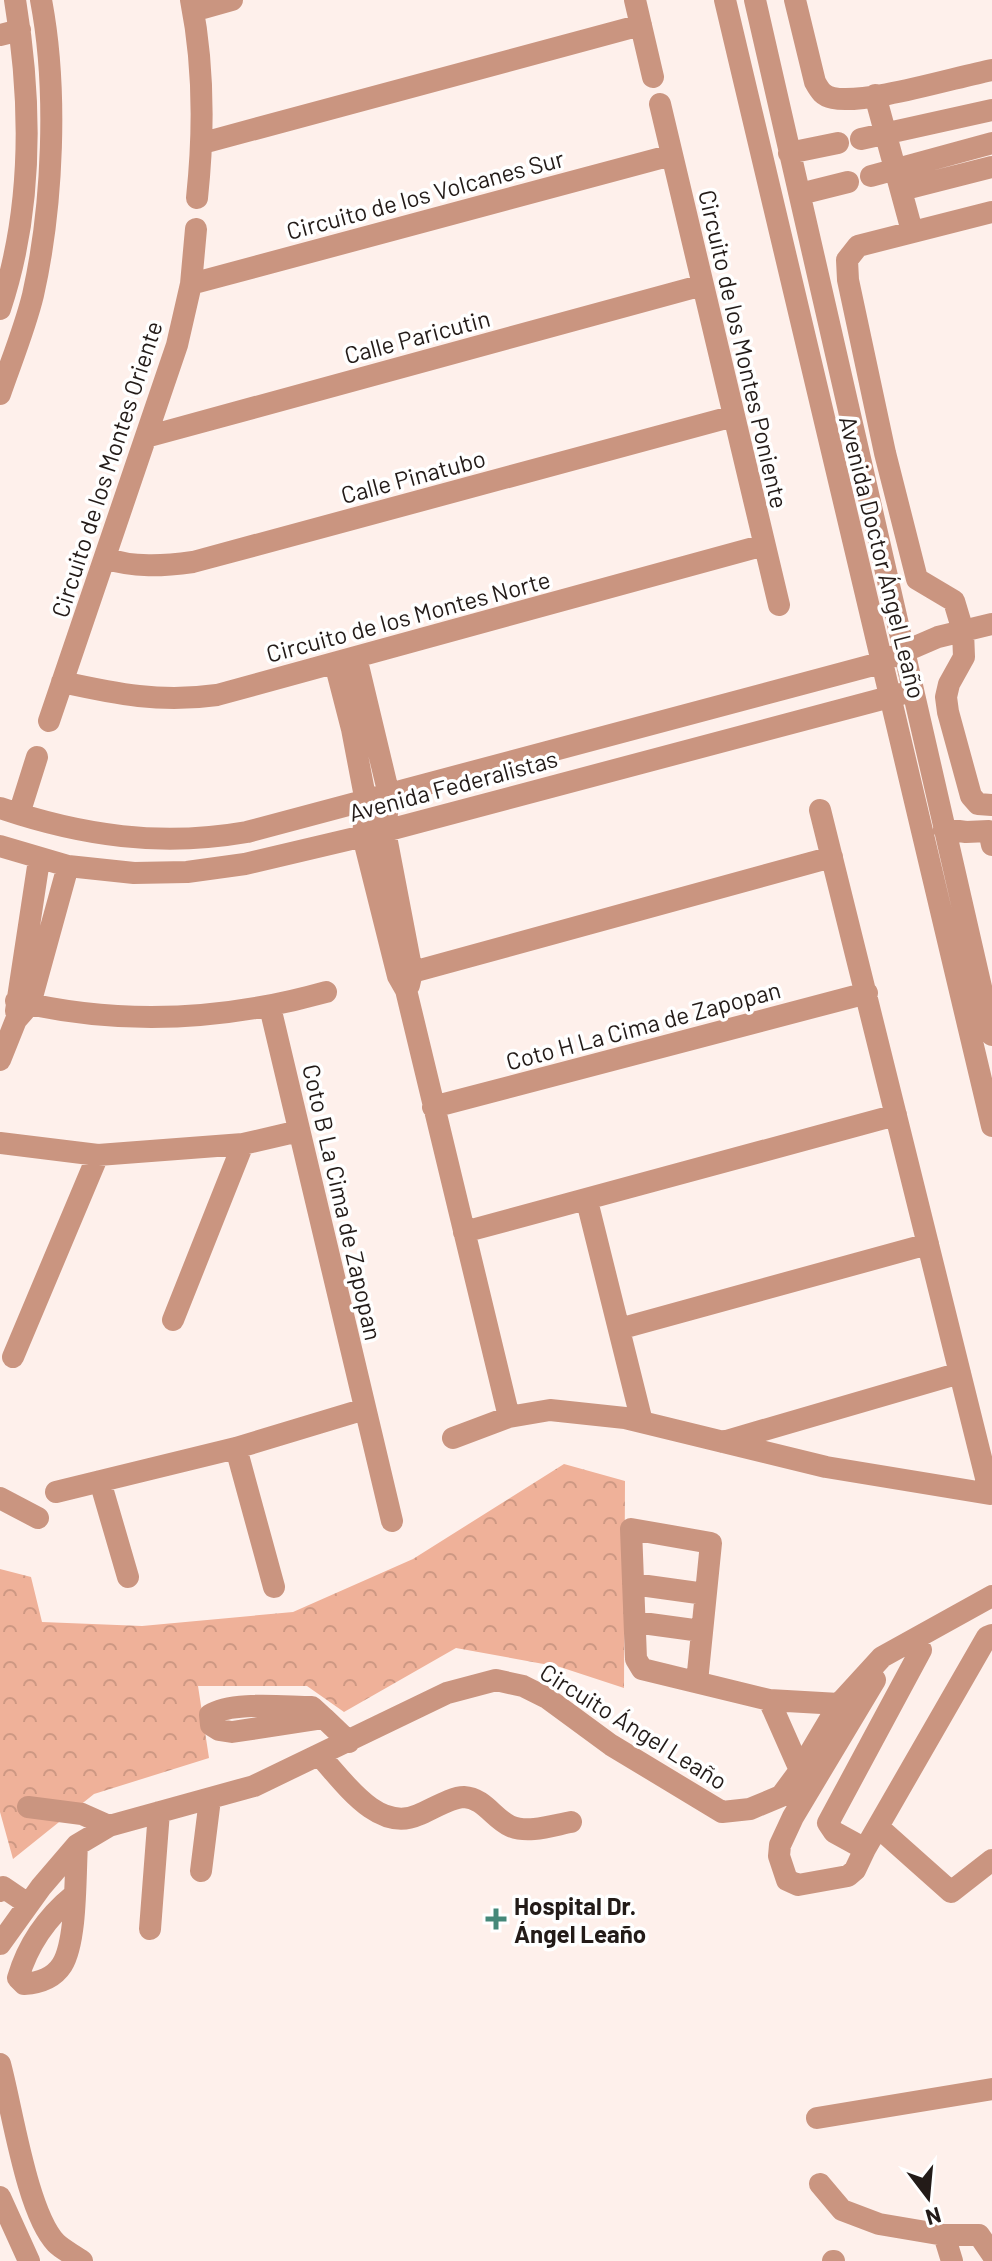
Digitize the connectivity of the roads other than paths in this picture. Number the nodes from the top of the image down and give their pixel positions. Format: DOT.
graph roads {
  1 [pos="41,0"];
  2 [pos="232,0"];
  3 [pos="635,0"];
  4 [pos="725,0"];
  5 [pos="755,0"];
  6 [pos="795,0"];
  7 [pos="14,1"];
  8 [pos="192,5"];
  9 [pos="641,25"];
  10 [pos="10,33"];
  11 [pos="992,70"];
  12 [pos="653,77"];
  13 [pos="875,95"];
  14 [pos="660,104"];
  15 [pos="992,110"];
  16 [pos="886,134"];
  17 [pos="861,139"];
  18 [pos="203,143"];
  19 [pos="838,143"];
  20 [pos="992,143"];
  21 [pos="789,153"];
  22 [pos="672,155"];
  23 [pos="992,167"];
  24 [pos="871,176"];
  25 [pos="898,179"];
  26 [pos="848,182"];
  27 [pos="800,194"];
  28 [pos="197,198"];
  29 [pos="992,212"];
  30 [pos="196,229"];
  31 [pos="912,231"];
  32 [pos="191,284"];
  33 [pos="703,285"];
  34 [pos="0,309"];
  35 [pos="0,394"];
  36 [pos="734,416"];
  37 [pos="146,437"];
  38 [pos="857,446"];
  39 [pos="831,452"];
  40 [pos="764,545"];
  41 [pos="105,558"];
  42 [pos="779,605"];
  43 [pos="992,624"];
  44 [pos="963,631"];
  45 [pos="904,652"];
  46 [pos="345,660"];
  47 [pos="882,662"];
  48 [pos="62,682"];
  49 [pos="913,691"];
  50 [pos="890,697"];
  51 [pos="49,721"];
  52 [pos="377,738"];
  53 [pos="355,745"];
  54 [pos="37,757"];
  55 [pos="389,795"];
  56 [pos="366,802"];
  57 [pos="992,805"];
  58 [pos="820,810"];
  59 [pos="9,811"];
  60 [pos="944,829"];
  61 [pos="385,831"];
  62 [pos="991,835"];
  63 [pos="363,836"];
  64 [pos="0,846"];
  65 [pos="832,857"];
  66 [pos="39,860"];
  67 [pos="68,866"];
  68 [pos="992,963"];
  69 [pos="405,979"];
  70 [pos="981,990"];
  71 [pos="326,992"];
  72 [pos="867,993"];
  73 [pos="270,1007"];
  74 [pos="21,1008"];
  75 [pos="992,1035"];
  76 [pos="0,1060"];
  77 [pos="433,1107"];
  78 [pos="896,1115"];
  79 [pos="992,1126"];
  80 [pos="299,1131"];
  81 [pos="0,1143"];
  82 [pos="243,1144"];
  83 [pos="98,1155"];
  84 [pos="587,1201"];
  85 [pos="464,1232"];
  86 [pos="928,1244"];
  87 [pos="173,1320"];
  88 [pos="619,1329"];
  89 [pos="13,1357"];
  90 [pos="960,1373"];
  91 [pos="365,1409"];
  92 [pos="509,1417"];
  93 [pos="642,1422"];
  94 [pos="453,1438"];
  95 [pos="723,1442"];
  96 [pos="236,1448"];
  97 [pos="100,1481"];
  98 [pos="56,1492"];
  99 [pos="0,1498"];
  100 [pos="38,1518"];
  101 [pos="392,1521"];
  102 [pos="128,1577"];
  103 [pos="633,1584"];
  104 [pos="274,1587"];
  105 [pos="705,1594"];
  106 [pos="992,1596"];
  107 [pos="635,1622"];
  108 [pos="986,1626"];
  109 [pos="701,1631"];
  110 [pos="921,1650"];
  111 [pos="697,1682"];
  112 [pos="769,1700"];
  113 [pos="839,1704"];
  114 [pos="324,1718"];
  115 [pos="349,1742"];
  116 [pos="320,1756"];
  117 [pos="800,1770"];
  118 [pos="210,1799"];
  119 [pos="28,1807"];
  120 [pos="159,1812"];
  121 [pos="571,1822"];
  122 [pos="109,1826"];
  123 [pos="878,1827"];
  124 [pos="77,1845"];
  125 [pos="865,1849"];
  126 [pos="992,1860"];
  127 [pos="201,1871"];
  128 [pos="1,1888"];
  129 [pos="74,1895"];
  130 [pos="28,1904"];
  131 [pos="150,1929"];
  132 [pos="0,1944"];
  133 [pos="0,2067"];
  134 [pos="992,2089"];
  135 [pos="4,2096"];
  136 [pos="817,2118"];
  137 [pos="10,2152"];
  138 [pos="820,2184"];
  139 [pos="0,2197"];
  140 [pos="944,2235"];
  141 [pos="992,2254"];
  142 [pos="29,2261"];
  143 [pos="82,2261"];
  144 [pos="952,2261"];
  1 -- 35 [label="street"];
  2 -- 8 [label="street"];
  3 -- 9 [label="street"];
  4 -- 39 [label="street, Avenida Doctor Ángel Leaño"];
  5 -- 21 [label="street, Avenida Doctor Ángel Leaño"];
  6 -- 13 [label="street"];
  7 -- 10 [label="street"];
  8 -- 18 [label="street"];
  9 -- 12 [label="street"];
  9 -- 18 [label="street"];
  10 -- 34 [label="street"];
  11 -- 13 [label="street"];
  13 -- 16 [label="street"];
  14 -- 22 [label="street, Circuito de los Montes Poniente"];
  15 -- 16 [label="street"];
  16 -- 17 [label="street"];
  16 -- 25 [label="street"];
  18 -- 28 [label="street"];
  19 -- 21 [label="street"];
  20 -- 25 [label="street"];
  21 -- 27 [label="street, Avenida Doctor Ángel Leaño"];
  22 -- 32 [label="street, Circuito de los Volcanes Sur"];
  22 -- 33 [label="street, Circuito de los Montes Poniente"];
  23 -- 25 [label="street"];
  24 -- 25 [label="street"];
  25 -- 31 [label="street"];
  26 -- 27 [label="street"];
  27 -- 38 [label="street, Avenida Doctor Ángel Leaño"];
  29 -- 31 [label="street"];
  30 -- 32 [label="street, Circuito de los Montes Oriente"];
  31 -- 44 [label="street"];
  32 -- 37 [label="street, Circuito de los Montes Oriente"];
  33 -- 36 [label="street, Circuito de los Montes Poniente"];
  33 -- 37 [label="street, Calle Paricutin"];
  36 -- 40 [label="street, Circuito de los Montes Poniente"];
  36 -- 41 [label="street, Calle Pinatubo"];
  37 -- 41 [label="street, Circuito de los Montes Oriente"];
  38 -- 39 [label="street"];
  38 -- 45 [label="street, Avenida Doctor Ángel Leaño"];
  39 -- 47 [label="street, Avenida Doctor Ángel Leaño"];
  40 -- 42 [label="street, Circuito de los Montes Poniente"];
  40 -- 46 [label="street, Circuito de los Montes Norte"];
  41 -- 48 [label="street, Circuito de los Montes Oriente"];
  43 -- 44 [label="street, Avenida Federalistas"];
  44 -- 45 [label="street, Avenida Federalistas"];
  44 -- 57 [label="street"];
  45 -- 47 [label="street, Avenida Federalistas"];
  45 -- 49 [label="street, Avenida Doctor Ángel Leaño"];
  46 -- 48 [label="street, Circuito de los Montes Norte"];
  46 -- 52 [label="street"];
  46 -- 53 [label="street"];
  47 -- 50 [label="street, Avenida Doctor Ángel Leaño"];
  47 -- 55 [label="street, Avenida Federalistas"];
  48 -- 51 [label="street, Circuito de los Montes Oriente"];
  49 -- 50 [label="street, Avenida Federalistas"];
  49 -- 60 [label="street, Avenida Doctor Ángel Leaño"];
  50 -- 61 [label="street, Avenida Federalistas"];
  50 -- 79 [label="street, Avenida Doctor Ángel Leaño"];
  52 -- 53 [label="street"];
  52 -- 55 [label="street"];
  53 -- 56 [label="street"];
  54 -- 59 [label="street"];
  55 -- 56 [label="street, Avenida Federalistas"];
  55 -- 61 [label="street"];
  56 -- 59 [label="street, Avenida Federalistas"];
  56 -- 63 [label="street"];
  58 -- 65 [label="street"];
  60 -- 62 [label="street"];
  60 -- 70 [label="street, Avenida Doctor Ángel Leaño"];
  61 -- 63 [label="street, Avenida Federalistas"];
  61 -- 69 [label="street"];
  63 -- 67 [label="street, Avenida Federalistas"];
  63 -- 69 [label="street"];
  64 -- 66 [label="street, Avenida Federalistas"];
  65 -- 69 [label="street"];
  65 -- 72 [label="street"];
  66 -- 67 [label="street, Avenida Federalistas"];
  66 -- 74 [label="street"];
  67 -- 74 [label="street"];
  68 -- 70 [label="street"];
  69 -- 77 [label="street"];
  70 -- 75 [label="street, Avenida Doctor Ángel Leaño"];
  71 -- 73 [label="street"];
  72 -- 77 [label="street, Coto H La Cima de Zapopan"];
  72 -- 78 [label="street"];
  73 -- 74 [label="street"];
  73 -- 80 [label="street, Coto B La Cima de Zapopan"];
  74 -- 76 [label="street"];
  77 -- 85 [label="street"];
  78 -- 84 [label="street"];
  78 -- 86 [label="street"];
  80 -- 82 [label="street"];
  80 -- 91 [label="street, Coto B La Cima de Zapopan"];
  81 -- 83 [label="street"];
  82 -- 83 [label="street"];
  82 -- 87 [label="street"];
  83 -- 89 [label="street"];
  84 -- 85 [label="street"];
  84 -- 88 [label="street"];
  85 -- 92 [label="street"];
  86 -- 88 [label="street"];
  86 -- 90 [label="street"];
  88 -- 93 [label="street"];
  90 -- 95 [label="street"];
  90 -- 95 [label="street"];
  91 -- 96 [label="street"];
  91 -- 101 [label="street, Coto B La Cima de Zapopan"];
  92 -- 93 [label="street"];
  92 -- 94 [label="street"];
  93 -- 95 [label="street"];
  96 -- 97 [label="street"];
  96 -- 104 [label="street"];
  97 -- 98 [label="street"];
  97 -- 102 [label="street"];
  99 -- 100 [label="street"];
  103 -- 105 [label="street"];
  103 -- 105 [label="street"];
  103 -- 107 [label="street"];
  105 -- 109 [label="street"];
  106 -- 113 [label="street, Circuito Ángel Leaño"];
  107 -- 109 [label="street"];
  107 -- 111 [label="street"];
  108 -- 110 [label="street"];
  108 -- 123 [label="street"];
  109 -- 111 [label="street"];
  110 -- 125 [label="street"];
  110 -- 125 [label="street"];
  111 -- 112 [label="street"];
  112 -- 113 [label="street"];
  112 -- 117 [label="street"];
  113 -- 117 [label="street, Circuito Ángel Leaño"];
  114 -- 115 [label="street"];
  115 -- 116 [label="street, Circuito Ángel Leaño"];
  115 -- 117 [label="street, Circuito Ángel Leaño"];
  116 -- 118 [label="street, Circuito Ángel Leaño"];
  116 -- 121 [label="street"];
  118 -- 120 [label="street, Circuito Ángel Leaño"];
  118 -- 127 [label="street"];
  119 -- 122 [label="street"];
  120 -- 122 [label="street, Circuito Ángel Leaño"];
  120 -- 131 [label="street"];
  122 -- 124 [label="street, Circuito Ángel Leaño"];
  123 -- 125 [label="street"];
  123 -- 126 [label="street"];
  124 -- 129 [label="street"];
  124 -- 130 [label="street, Circuito Ángel Leaño"];
  128 -- 130 [label="street"];
  130 -- 132 [label="street, Circuito Ángel Leaño"];
  133 -- 135 [label="street"];
  134 -- 136 [label="street"];
  135 -- 137 [label="street"];
  137 -- 143 [label="street"];
  138 -- 140 [label="street"];
  139 -- 142 [label="street"];
  140 -- 141 [label="street"];
  140 -- 144 [label="street"];
}
